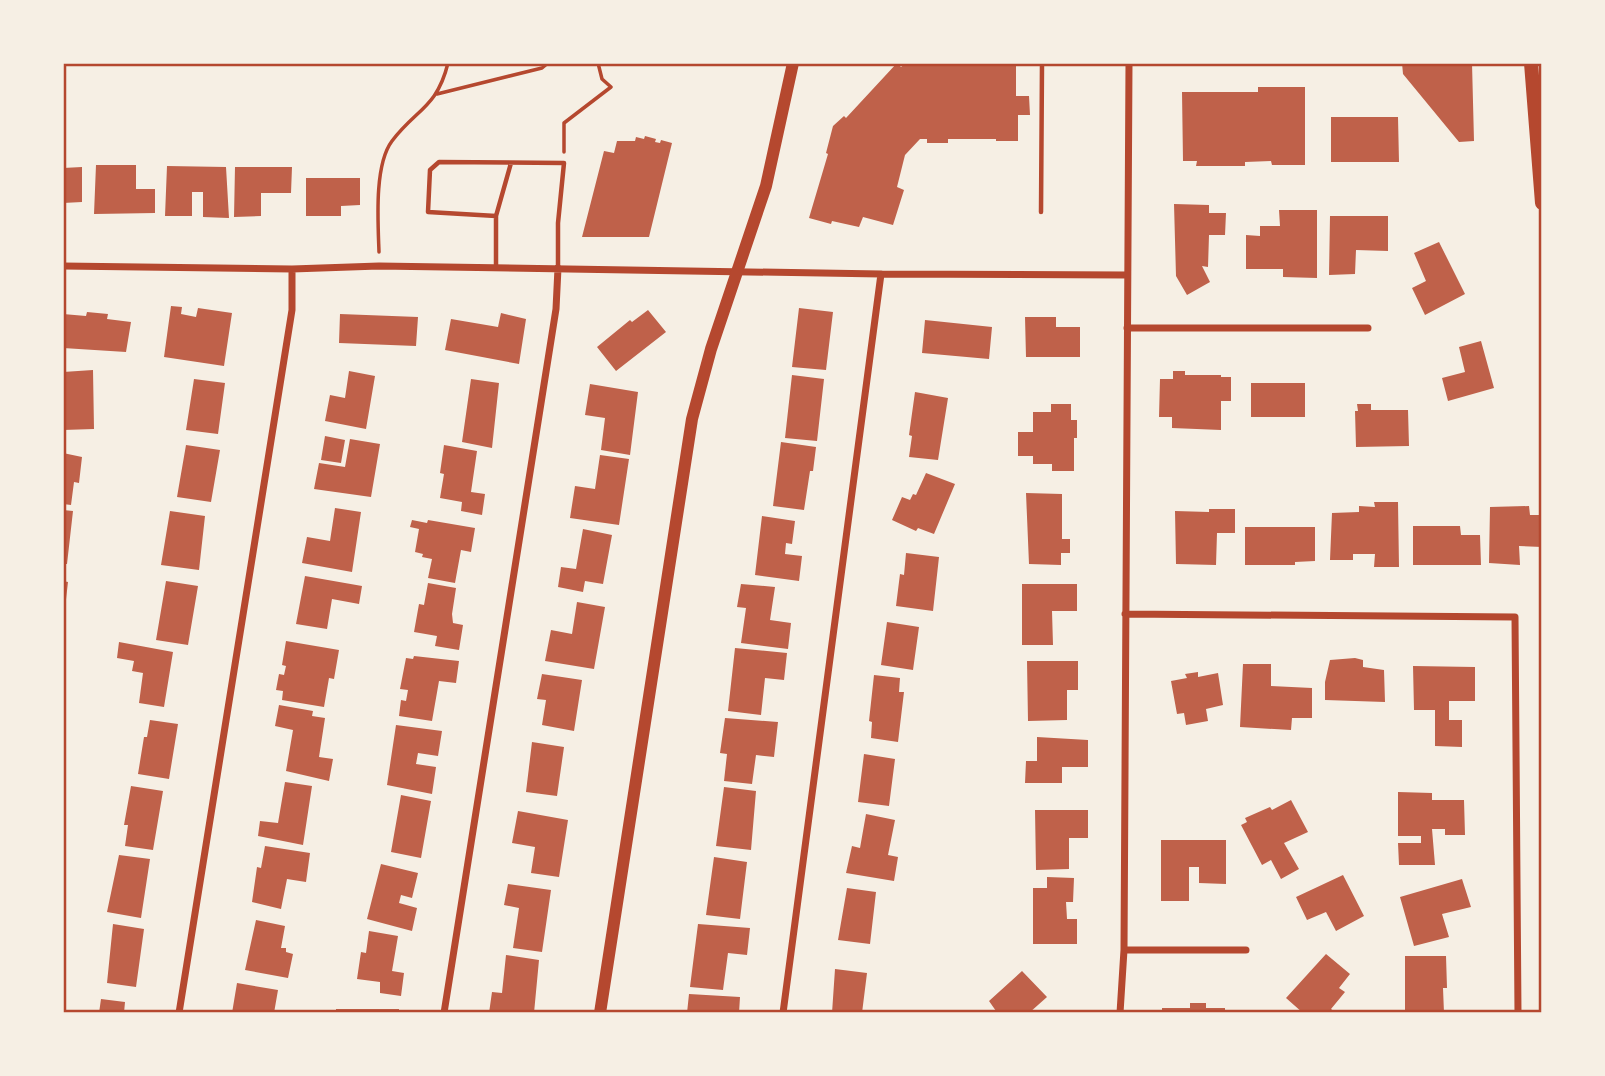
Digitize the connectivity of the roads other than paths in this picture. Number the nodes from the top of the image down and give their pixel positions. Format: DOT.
graph roads {
  1 [pos="793,63"];
  2 [pos="1042,63"];
  3 [pos="1129,63"];
  4 [pos="1531,63"];
  5 [pos="511,163"];
  6 [pos="1542,203"];
  7 [pos="1041,212"];
  8 [pos="496,216"];
  9 [pos="63,266"];
  10 [pos="496,268"];
  11 [pos="558,268"];
  12 [pos="292,269"];
  13 [pos="736,271"];
  14 [pos="881,274"];
  15 [pos="1127,275"];
  16 [pos="1127,328"];
  17 [pos="1368,328"];
  18 [pos="1125,614"];
  19 [pos="1124,950"];
  20 [pos="1246,950"];
  21 [pos="1118,1012"];
  22 [pos="179,1013"];
  23 [pos="444,1013"];
  24 [pos="600,1013"];
  25 [pos="783,1013"];
  26 [pos="1518,1013"];
  1 -- 13 [label="street"];
  2 -- 7 [label="lane"];
  3 -- 15 [label="street"];
  4 -- 6 [label="main road"];
  5 -- 8 [label="lane"];
  5 -- 8 [label="lane"];
  5 -- 11 [label="lane"];
  8 -- 10 [label="lane"];
  9 -- 12 [label="street"];
  10 -- 11 [label="street"];
  10 -- 12 [label="street"];
  11 -- 13 [label="street"];
  11 -- 23 [label="street"];
  12 -- 22 [label="street"];
  13 -- 14 [label="street"];
  13 -- 24 [label="street"];
  14 -- 15 [label="street"];
  14 -- 25 [label="street"];
  15 -- 16 [label="street"];
  16 -- 17 [label="street"];
  16 -- 18 [label="street"];
  18 -- 19 [label="street"];
  18 -- 26 [label="street"];
  19 -- 20 [label="street"];
  19 -- 21 [label="street"];
}
